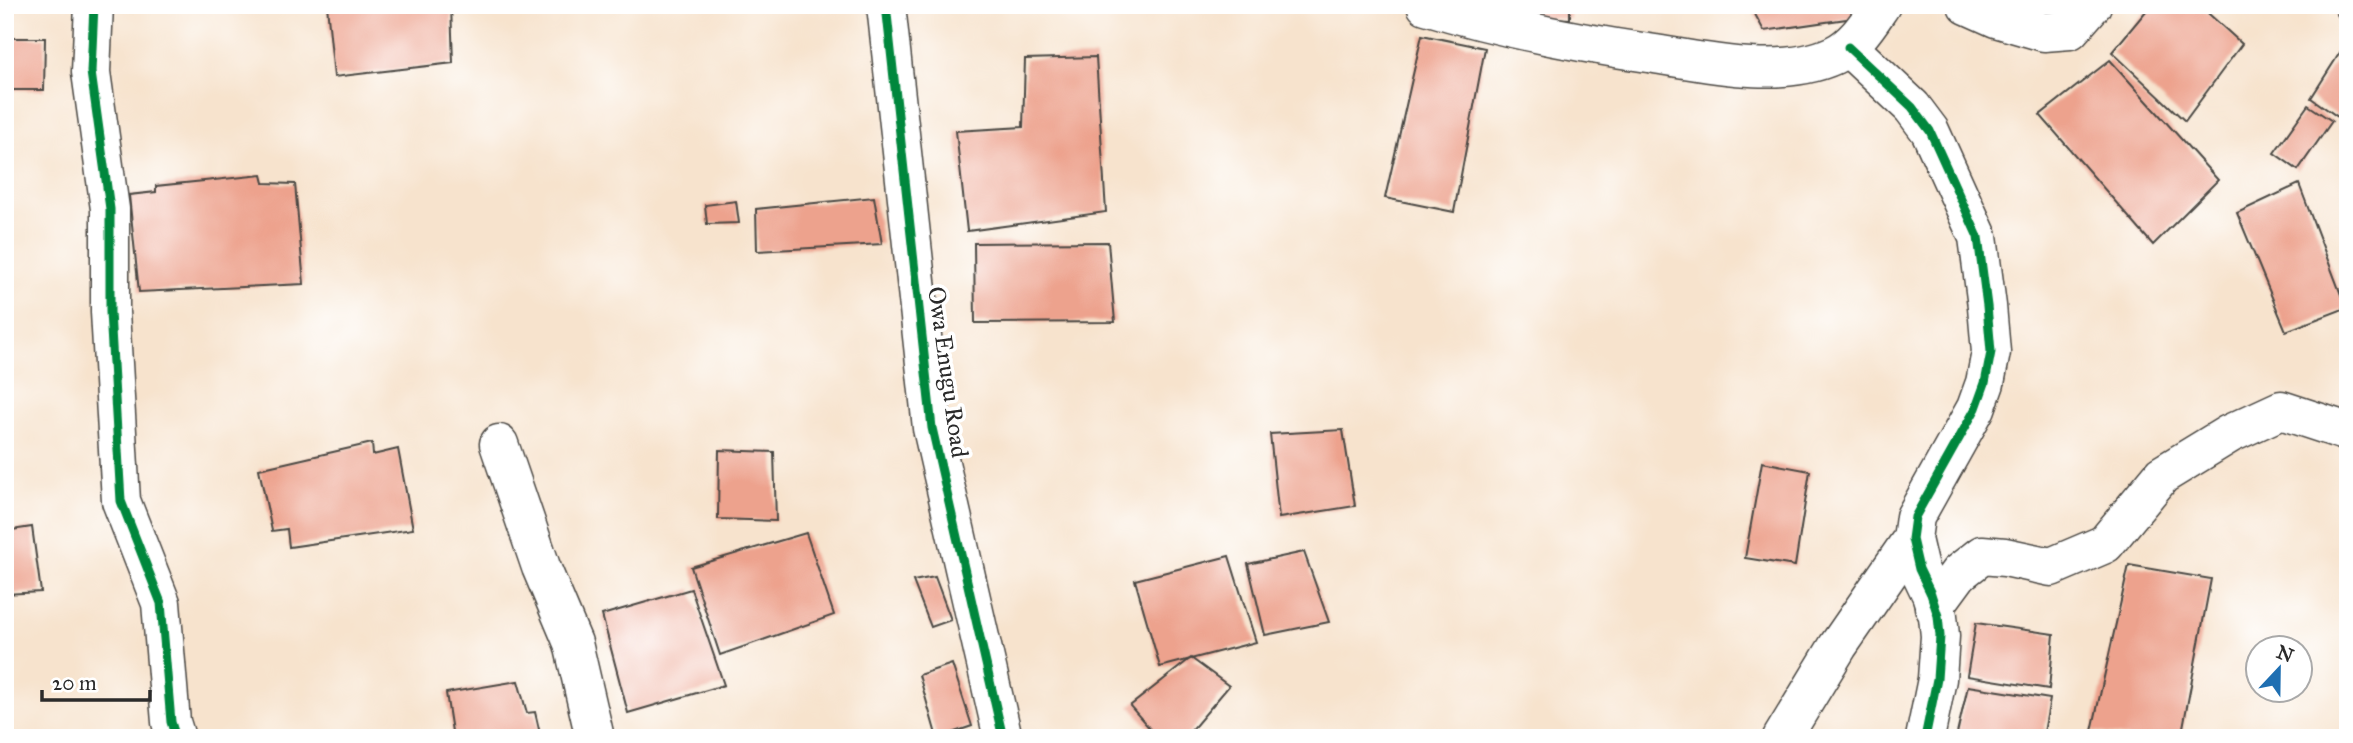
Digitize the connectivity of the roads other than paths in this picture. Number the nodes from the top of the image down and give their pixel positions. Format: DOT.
graph roads {
  1 [pos="94,5"];
  2 [pos="886,5"];
  3 [pos="1426,5"];
  4 [pos="1881,5"];
  5 [pos="1967,5"];
  6 [pos="2092,5"];
  7 [pos="1848,47"];
  8 [pos="2348,432"];
  9 [pos="499,444"];
  10 [pos="1912,539"];
  11 [pos="1934,607"];
  12 [pos="176,738"];
  13 [pos="595,738"];
  14 [pos="1003,738"];
  15 [pos="1782,738"];
  16 [pos="1926,738"];
  1 -- 12 [label="street"];
  2 -- 14 [label="street, Owa Enugu Road"];
  3 -- 7 [label="street"];
  4 -- 7 [label="street"];
  5 -- 6 [label="street"];
  7 -- 10 [label="street"];
  8 -- 11 [label="street"];
  9 -- 13 [label="street"];
  10 -- 11 [label="street"];
  10 -- 15 [label="street"];
  11 -- 16 [label="street"];
}
